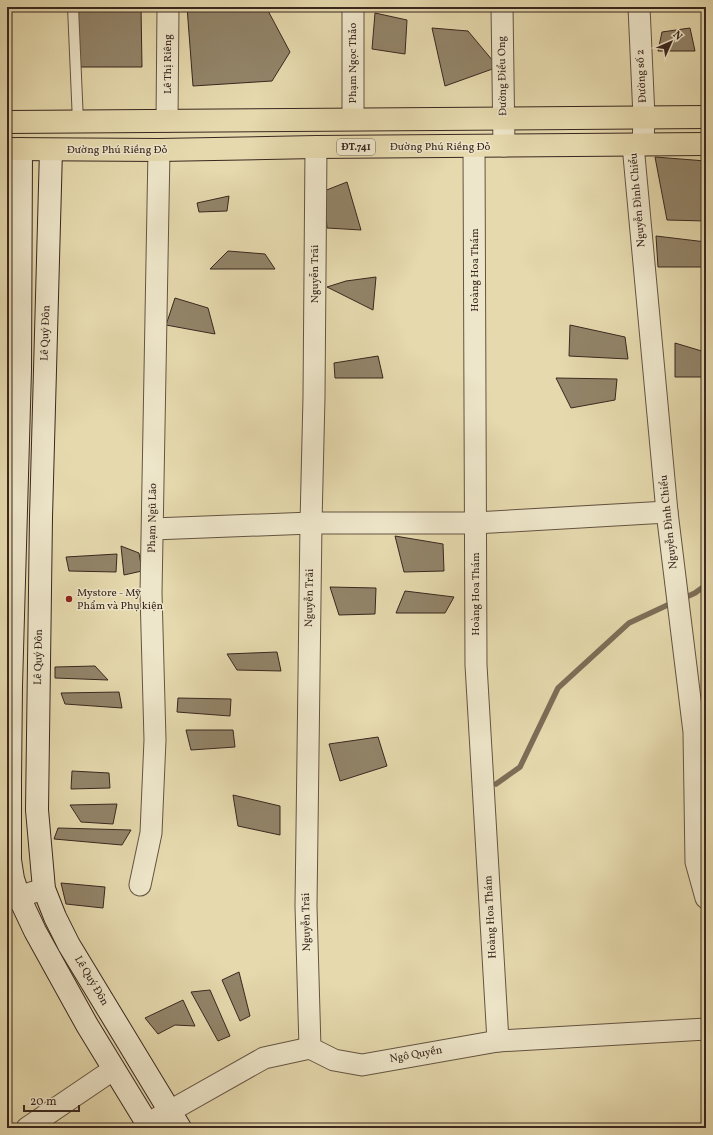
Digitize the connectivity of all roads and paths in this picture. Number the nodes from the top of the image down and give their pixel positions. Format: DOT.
graph roads {
  1 [pos="73,7"];
  2 [pos="168,7"];
  3 [pos="353,7"];
  4 [pos="502,7"];
  5 [pos="639,7"];
  6 [pos="644,117"];
  7 [pos="706,117"];
  8 [pos="353,119"];
  9 [pos="504,119"];
  10 [pos="167,121"];
  11 [pos="14,122"];
  12 [pos="53,122"];
  13 [pos="78,122"];
  14 [pos="706,144"];
  15 [pos="638,145"];
  16 [pos="474,146"];
  17 [pos="504,146"];
  18 [pos="316,147"];
  19 [pos="14,149"];
  20 [pos="51,150"];
  21 [pos="159,150"];
  22 [pos="14,370"];
  23 [pos="667,512"];
  24 [pos="311,523"];
  25 [pos="475,523"];
  26 [pos="153,529"];
  27 [pos="10,618"];
  28 [pos="701,772"];
  29 [pos="140,885"];
  30 [pos="44,889"];
  31 [pos="13,898"];
  32 [pos="706,898"];
  33 [pos="706,1029"];
  34 [pos="498,1040"];
  35 [pos="310,1048"];
  36 [pos="114,1069"];
  37 [pos="175,1120"];
  38 [pos="148,1126"];
  39 [pos="27,1128"];
  1 -- 13 [label="lane"];
  2 -- 10 [label="street, Lê Thị Riêng"];
  3 -- 8 [label="street, Phạm Ngọc Thảo"];
  4 -- 9 [label="street, Đường Điểu Ong"];
  5 -- 6 [label="street, Đường số 2"];
  6 -- 7 [label="main road"];
  6 -- 9 [label="main road"];
  6 -- 15 [label="street, Đường số 2"];
  8 -- 9 [label="main road"];
  8 -- 10 [label="main road"];
  9 -- 17 [label="street, Đường Điểu Ong"];
  10 -- 13 [label="main road"];
  11 -- 12 [label="main road"];
  11 -- 19 [label="main road"];
  12 -- 13 [label="main road"];
  12 -- 20 [label="main road"];
  14 -- 15 [label="main road, Đường Phú Riềng Đỏ / ĐT.741"];
  15 -- 17 [label="main road, Đường Phú Riềng Đỏ / ĐT.741"];
  15 -- 23 [label="street, Nguyễn Đình Chiểu"];
  16 -- 17 [label="main road, Đường Phú Riềng Đỏ / ĐT.741"];
  16 -- 18 [label="main road, Đường Phú Riềng Đỏ / ĐT.741"];
  16 -- 25 [label="street, Hoàng Hoa Thám"];
  18 -- 21 [label="main road, Đường Phú Riềng Đỏ / ĐT.741"];
  18 -- 24 [label="street, Nguyễn Trãi"];
  19 -- 20 [label="main road, Đường Phú Riềng Đỏ / ĐT.741"];
  19 -- 22 [label="main road"];
  20 -- 21 [label="main road, Đường Phú Riềng Đỏ / ĐT.741"];
  20 -- 30 [label="main road, Lê Quý Đôn"];
  21 -- 26 [label="street, Phạm Ngũ Lão"];
  22 -- 27 [label="main road"];
  23 -- 25 [label="street"];
  23 -- 28 [label="street, Nguyễn Đình Chiểu"];
  24 -- 25 [label="street"];
  24 -- 26 [label="street"];
  24 -- 35 [label="street, Nguyễn Trãi"];
  25 -- 34 [label="street, Hoàng Hoa Thám"];
  26 -- 29 [label="street, Phạm Ngũ Lão"];
  27 -- 31 [label="main road"];
  28 -- 32 [label="street, Nguyễn Đình Chiểu"];
  30 -- 31 [label="street"];
  30 -- 37 [label="main road, Lê Quý Đôn"];
  31 -- 36 [label="main road"];
  33 -- 34 [label="street, Ngô Quyền"];
  34 -- 35 [label="street, Ngô Quyền"];
  35 -- 37 [label="street"];
  36 -- 38 [label="main road"];
  36 -- 39 [label="street"];
  37 -- 38 [label="street"];
}
